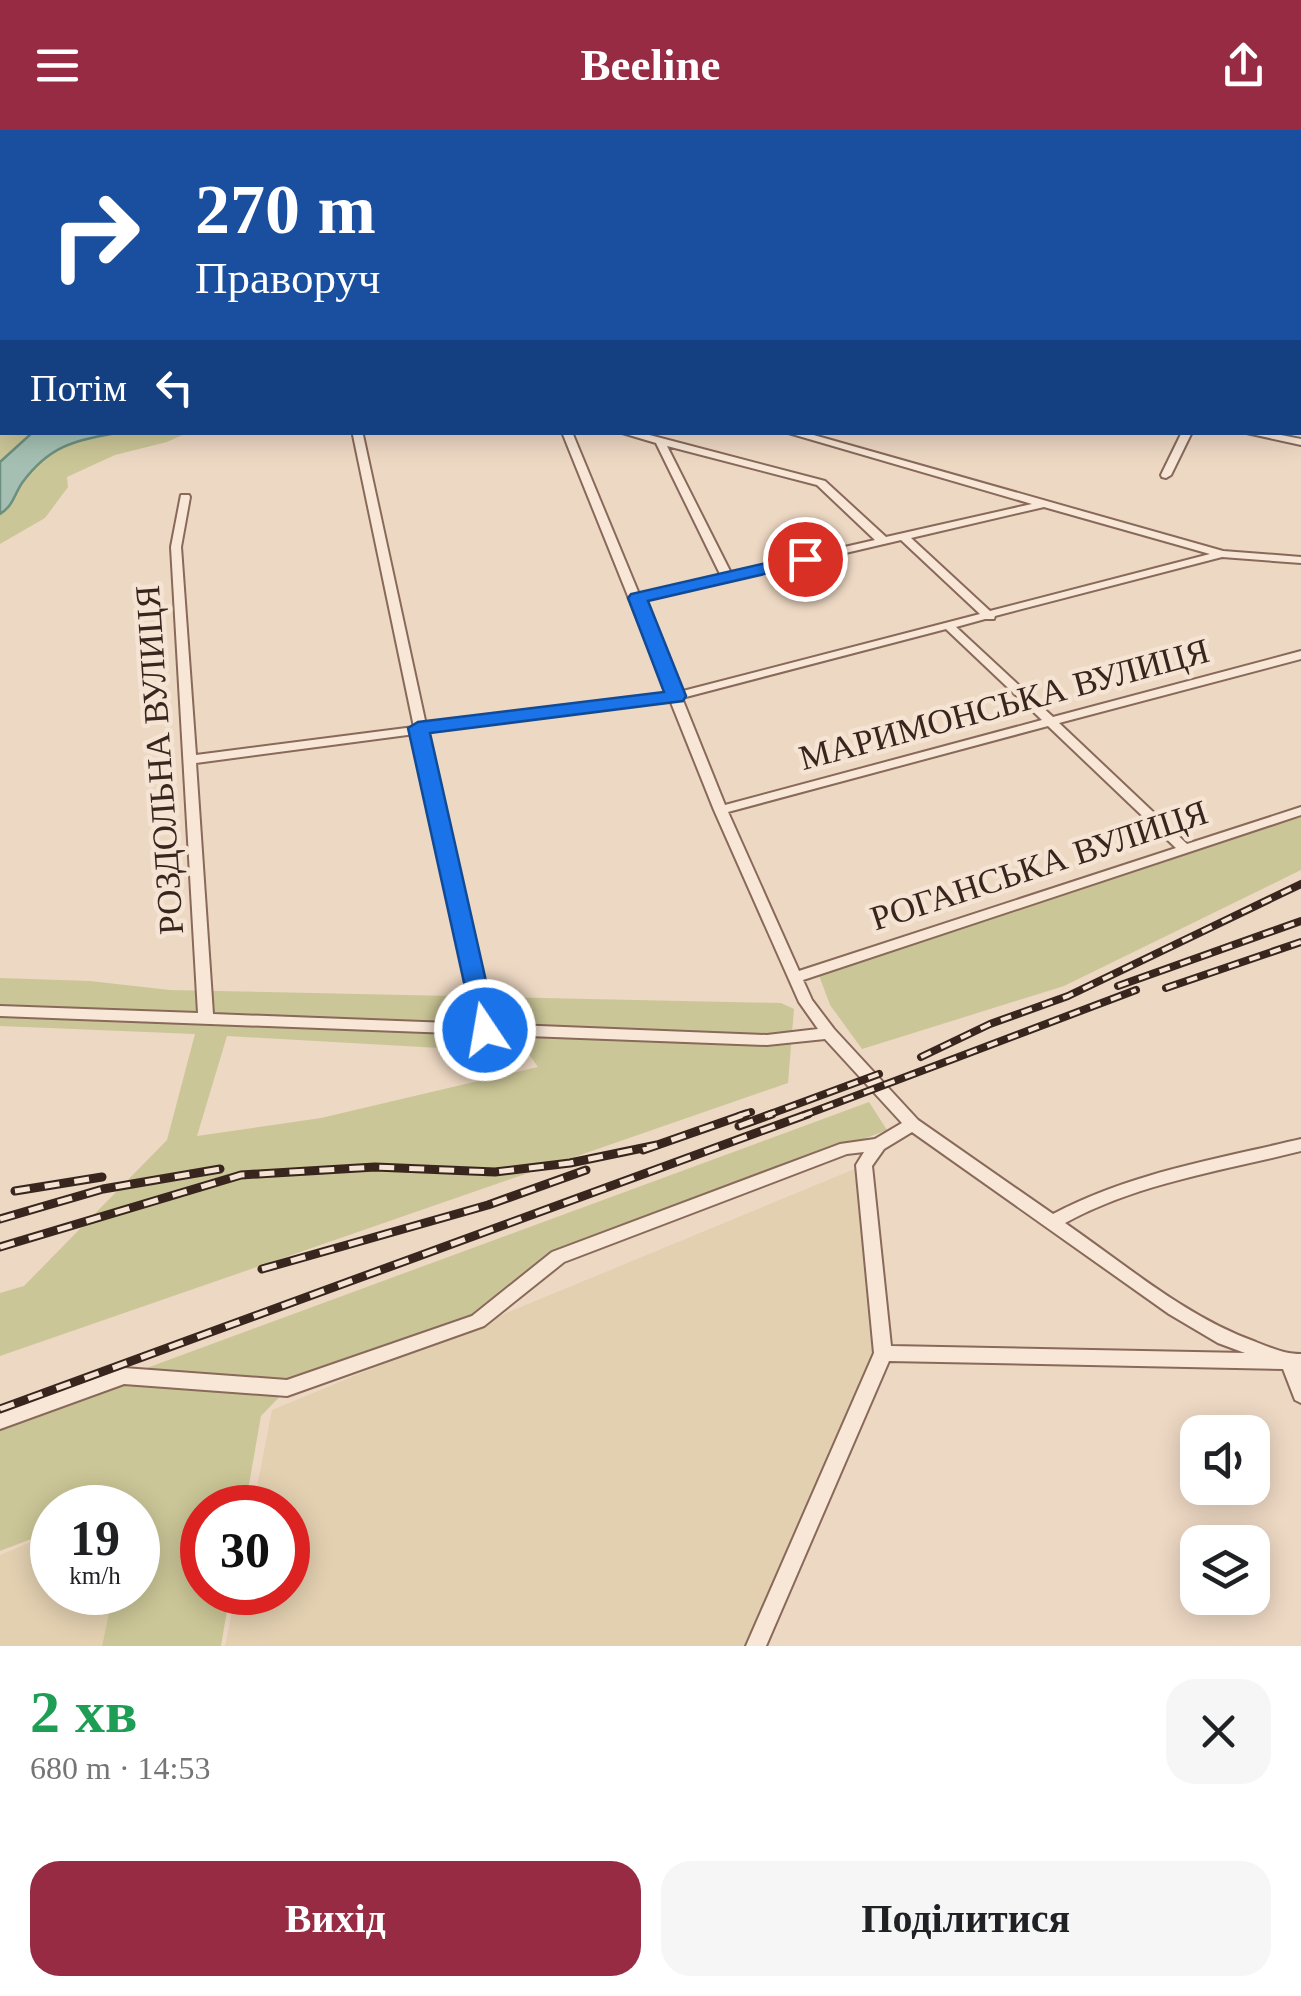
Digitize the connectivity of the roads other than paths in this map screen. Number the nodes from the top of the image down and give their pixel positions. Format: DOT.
graph roads {
  1 [pos="358,435"];
  2 [pos="568,435"];
  3 [pos="635,435"];
  4 [pos="800,435"];
  5 [pos="1186,435"];
  6 [pos="1263,435"];
  7 [pos="660,442"];
  8 [pos="1301,442"];
  9 [pos="1166,476"];
  10 [pos="185,497"];
  11 [pos="1041,504"];
  12 [pos="903,536"];
  13 [pos="883,541"];
  14 [pos="1222,554"];
  15 [pos="1301,560"];
  16 [pos="728,577"];
  17 [pos="638,598"];
  18 [pos="990,617"];
  19 [pos="950,628"];
  20 [pos="1301,654"];
  21 [pos="676,696"];
  22 [pos="1054,723"];
  23 [pos="418,728"];
  24 [pos="188,760"];
  25 [pos="721,810"];
  26 [pos="1301,811"];
  27 [pos="1185,849"];
  28 [pos="796,977"];
  29 [pos="0,1011"];
  30 [pos="206,1020"];
  31 [pos="485,1030"];
  32 [pos="830,1032"];
  33 [pos="912,1124"];
  34 [pos="878,1145"];
  35 [pos="1301,1145"];
  36 [pos="1051,1223"];
  37 [pos="883,1353"];
  38 [pos="1295,1362"];
  39 [pos="1301,1396"];
  40 [pos="0,1420"];
  41 [pos="756,1646"];
  1 -- 23 [label="street"];
  2 -- 17 [label="street"];
  3 -- 7 [label="street"];
  4 -- 11 [label="street"];
  5 -- 9 [label="street"];
  6 -- 8 [label="street"];
  7 -- 13 [label="street"];
  7 -- 16 [label="street"];
  10 -- 24 [label="street, РОЗДОЛЬНА ВУЛИЦЯ"];
  11 -- 12 [label="street"];
  11 -- 14 [label="street"];
  12 -- 13 [label="street"];
  12 -- 18 [label="street"];
  13 -- 16 [label="street"];
  14 -- 15 [label="street"];
  14 -- 18 [label="street"];
  16 -- 17 [label="street"];
  17 -- 21 [label="street"];
  18 -- 19 [label="street"];
  19 -- 21 [label="street"];
  19 -- 22 [label="street"];
  20 -- 22 [label="street, МАРИМОНСЬКА ВУЛИЦЯ"];
  21 -- 23 [label="street"];
  21 -- 25 [label="street"];
  22 -- 25 [label="street, МАРИМОНСЬКА ВУЛИЦЯ"];
  22 -- 27 [label="street"];
  23 -- 24 [label="street"];
  23 -- 31 [label="street"];
  24 -- 30 [label="street, РОЗДОЛЬНА ВУЛИЦЯ"];
  25 -- 28 [label="street"];
  26 -- 27 [label="street, РОГАНСЬКА ВУЛИЦЯ"];
  27 -- 28 [label="street, РОГАНСЬКА ВУЛИЦЯ"];
  28 -- 32 [label="street"];
  29 -- 30 [label="street"];
  30 -- 31 [label="street"];
  31 -- 32 [label="street"];
  32 -- 33 [label="street"];
  33 -- 34 [label="street"];
  33 -- 36 [label="street"];
  34 -- 37 [label="street"];
  34 -- 40 [label="street"];
  35 -- 36 [label="street"];
  36 -- 38 [label="street"];
  37 -- 38 [label="street"];
  37 -- 41 [label="street"];
  38 -- 39 [label="street"];
}
